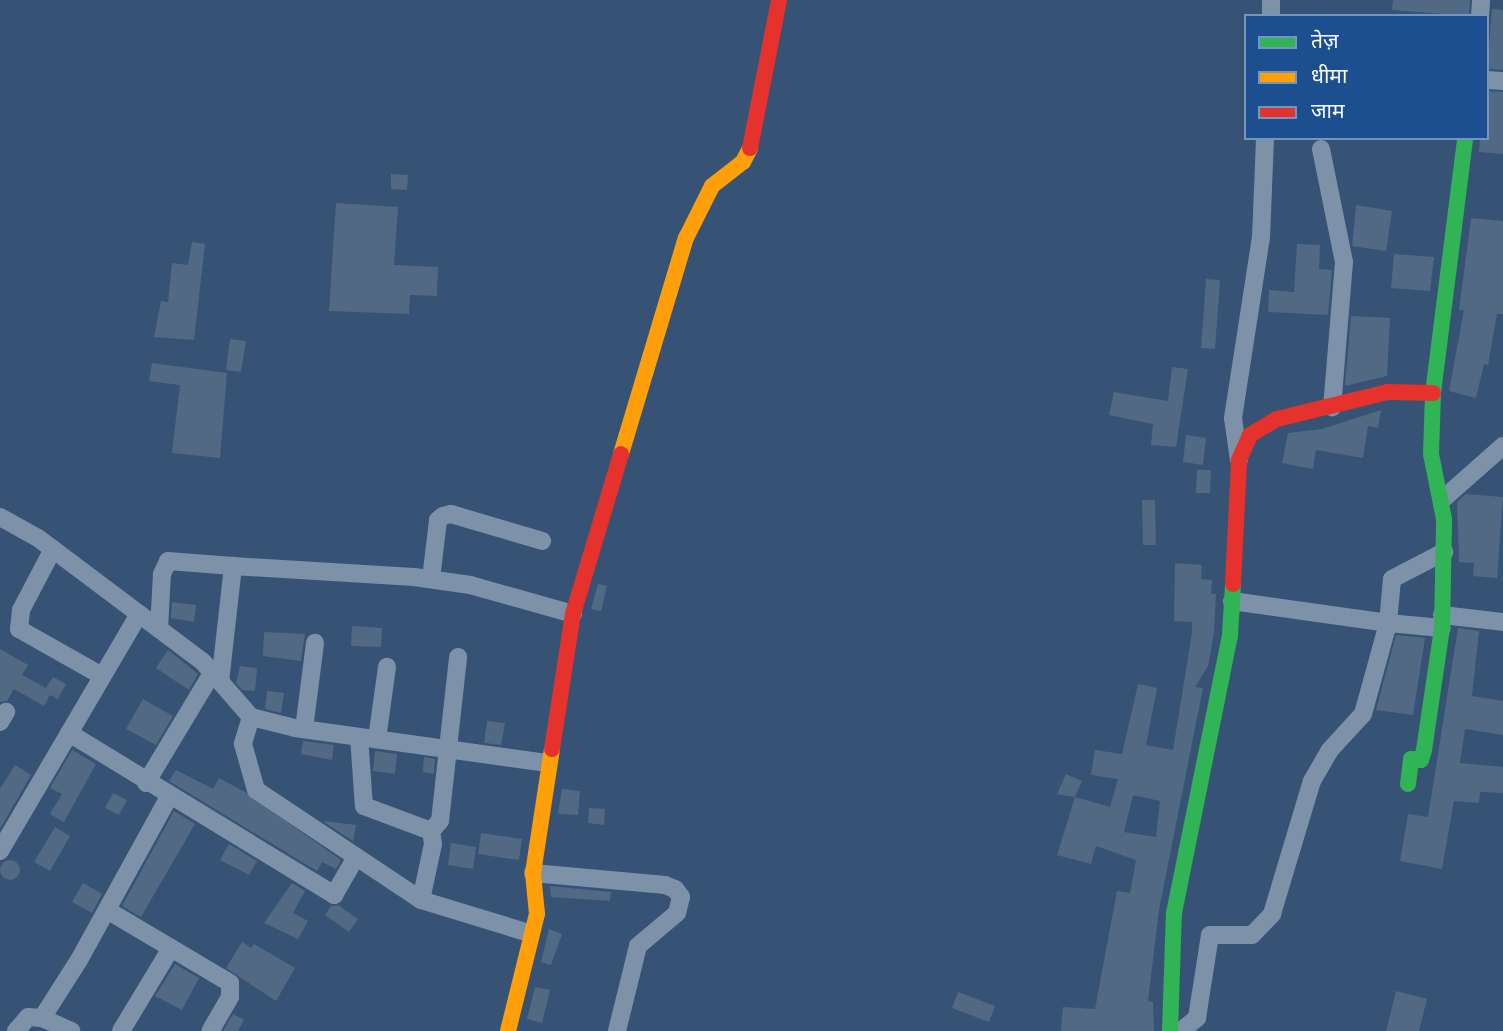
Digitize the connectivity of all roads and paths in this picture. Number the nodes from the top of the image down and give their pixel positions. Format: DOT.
graph roads {
  1 [pos="779,0"];
  2 [pos="1265,140"];
  3 [pos="1465,140"];
  4 [pos="1321,149"];
  5 [pos="1433,393"];
  6 [pos="1332,408"];
  7 [pos="1503,446"];
  8 [pos="1239,460"];
  9 [pos="1443,499"];
  10 [pos="0,517"];
  11 [pos="542,541"];
  12 [pos="52,549"];
  13 [pos="1444,552"];
  14 [pos="233,566"];
  15 [pos="431,579"];
  16 [pos="1233,601"];
  17 [pos="139,614"];
  18 [pos="573,614"];
  19 [pos="1442,621"];
  20 [pos="1503,622"];
  21 [pos="1388,623"];
  22 [pos="159,629"];
  23 [pos="315,643"];
  24 [pos="458,657"];
  25 [pos="387,667"];
  26 [pos="102,676"];
  27 [pos="216,677"];
  28 [pos="251,717"];
  29 [pos="304,729"];
  30 [pos="69,733"];
  31 [pos="368,738"];
  32 [pos="446,749"];
  33 [pos="547,763"];
  34 [pos="146,783"];
  35 [pos="1408,784"];
  36 [pos="169,797"];
  37 [pos="431,831"];
  38 [pos="0,851"];
  39 [pos="356,857"];
  40 [pos="533,873"];
  41 [pos="421,900"];
  42 [pos="107,909"];
  43 [pos="529,933"];
  44 [pos="172,948"];
  45 [pos="41,1018"];
  46 [pos="16,1031"];
  47 [pos="71,1031"];
  48 [pos="121,1031"];
  49 [pos="210,1031"];
  50 [pos="508,1031"];
  51 [pos="617,1031"];
  52 [pos="1170,1031"];
  53 [pos="1181,1031"];
  1 -- 18 [label="street"];
  2 -- 8 [label="street"];
  3 -- 5 [label="street"];
  4 -- 6 [label="street"];
  5 -- 6 [label="street"];
  5 -- 9 [label="street"];
  6 -- 8 [label="street"];
  7 -- 9 [label="street"];
  8 -- 16 [label="street"];
  9 -- 13 [label="street"];
  10 -- 12 [label="street"];
  11 -- 15 [label="street"];
  12 -- 17 [label="street"];
  12 -- 26 [label="street"];
  13 -- 19 [label="street"];
  13 -- 21 [label="street"];
  14 -- 15 [label="street"];
  14 -- 22 [label="street"];
  14 -- 27 [label="street"];
  15 -- 18 [label="street"];
  16 -- 21 [label="street"];
  16 -- 52 [label="street"];
  17 -- 22 [label="street"];
  17 -- 26 [label="street"];
  18 -- 33 [label="street"];
  19 -- 20 [label="street"];
  19 -- 21 [label="street"];
  19 -- 35 [label="street"];
  21 -- 53 [label="street"];
  22 -- 27 [label="street"];
  23 -- 29 [label="street"];
  24 -- 32 [label="street"];
  25 -- 31 [label="street"];
  26 -- 30 [label="street"];
  27 -- 28 [label="street"];
  27 -- 34 [label="street"];
  28 -- 29 [label="street"];
  28 -- 39 [label="street"];
  29 -- 31 [label="street"];
  30 -- 34 [label="street"];
  30 -- 38 [label="street"];
  31 -- 32 [label="street"];
  31 -- 37 [label="street"];
  32 -- 33 [label="street"];
  32 -- 37 [label="street"];
  33 -- 40 [label="street"];
  34 -- 36 [label="street"];
  36 -- 39 [label="street"];
  36 -- 42 [label="street"];
  37 -- 41 [label="street"];
  39 -- 41 [label="street"];
  40 -- 43 [label="street"];
  40 -- 51 [label="street"];
  41 -- 43 [label="street"];
  42 -- 44 [label="street"];
  42 -- 45 [label="street"];
  43 -- 50 [label="street"];
  44 -- 48 [label="street"];
  44 -- 49 [label="street"];
  45 -- 46 [label="street"];
  45 -- 47 [label="street"];
}
